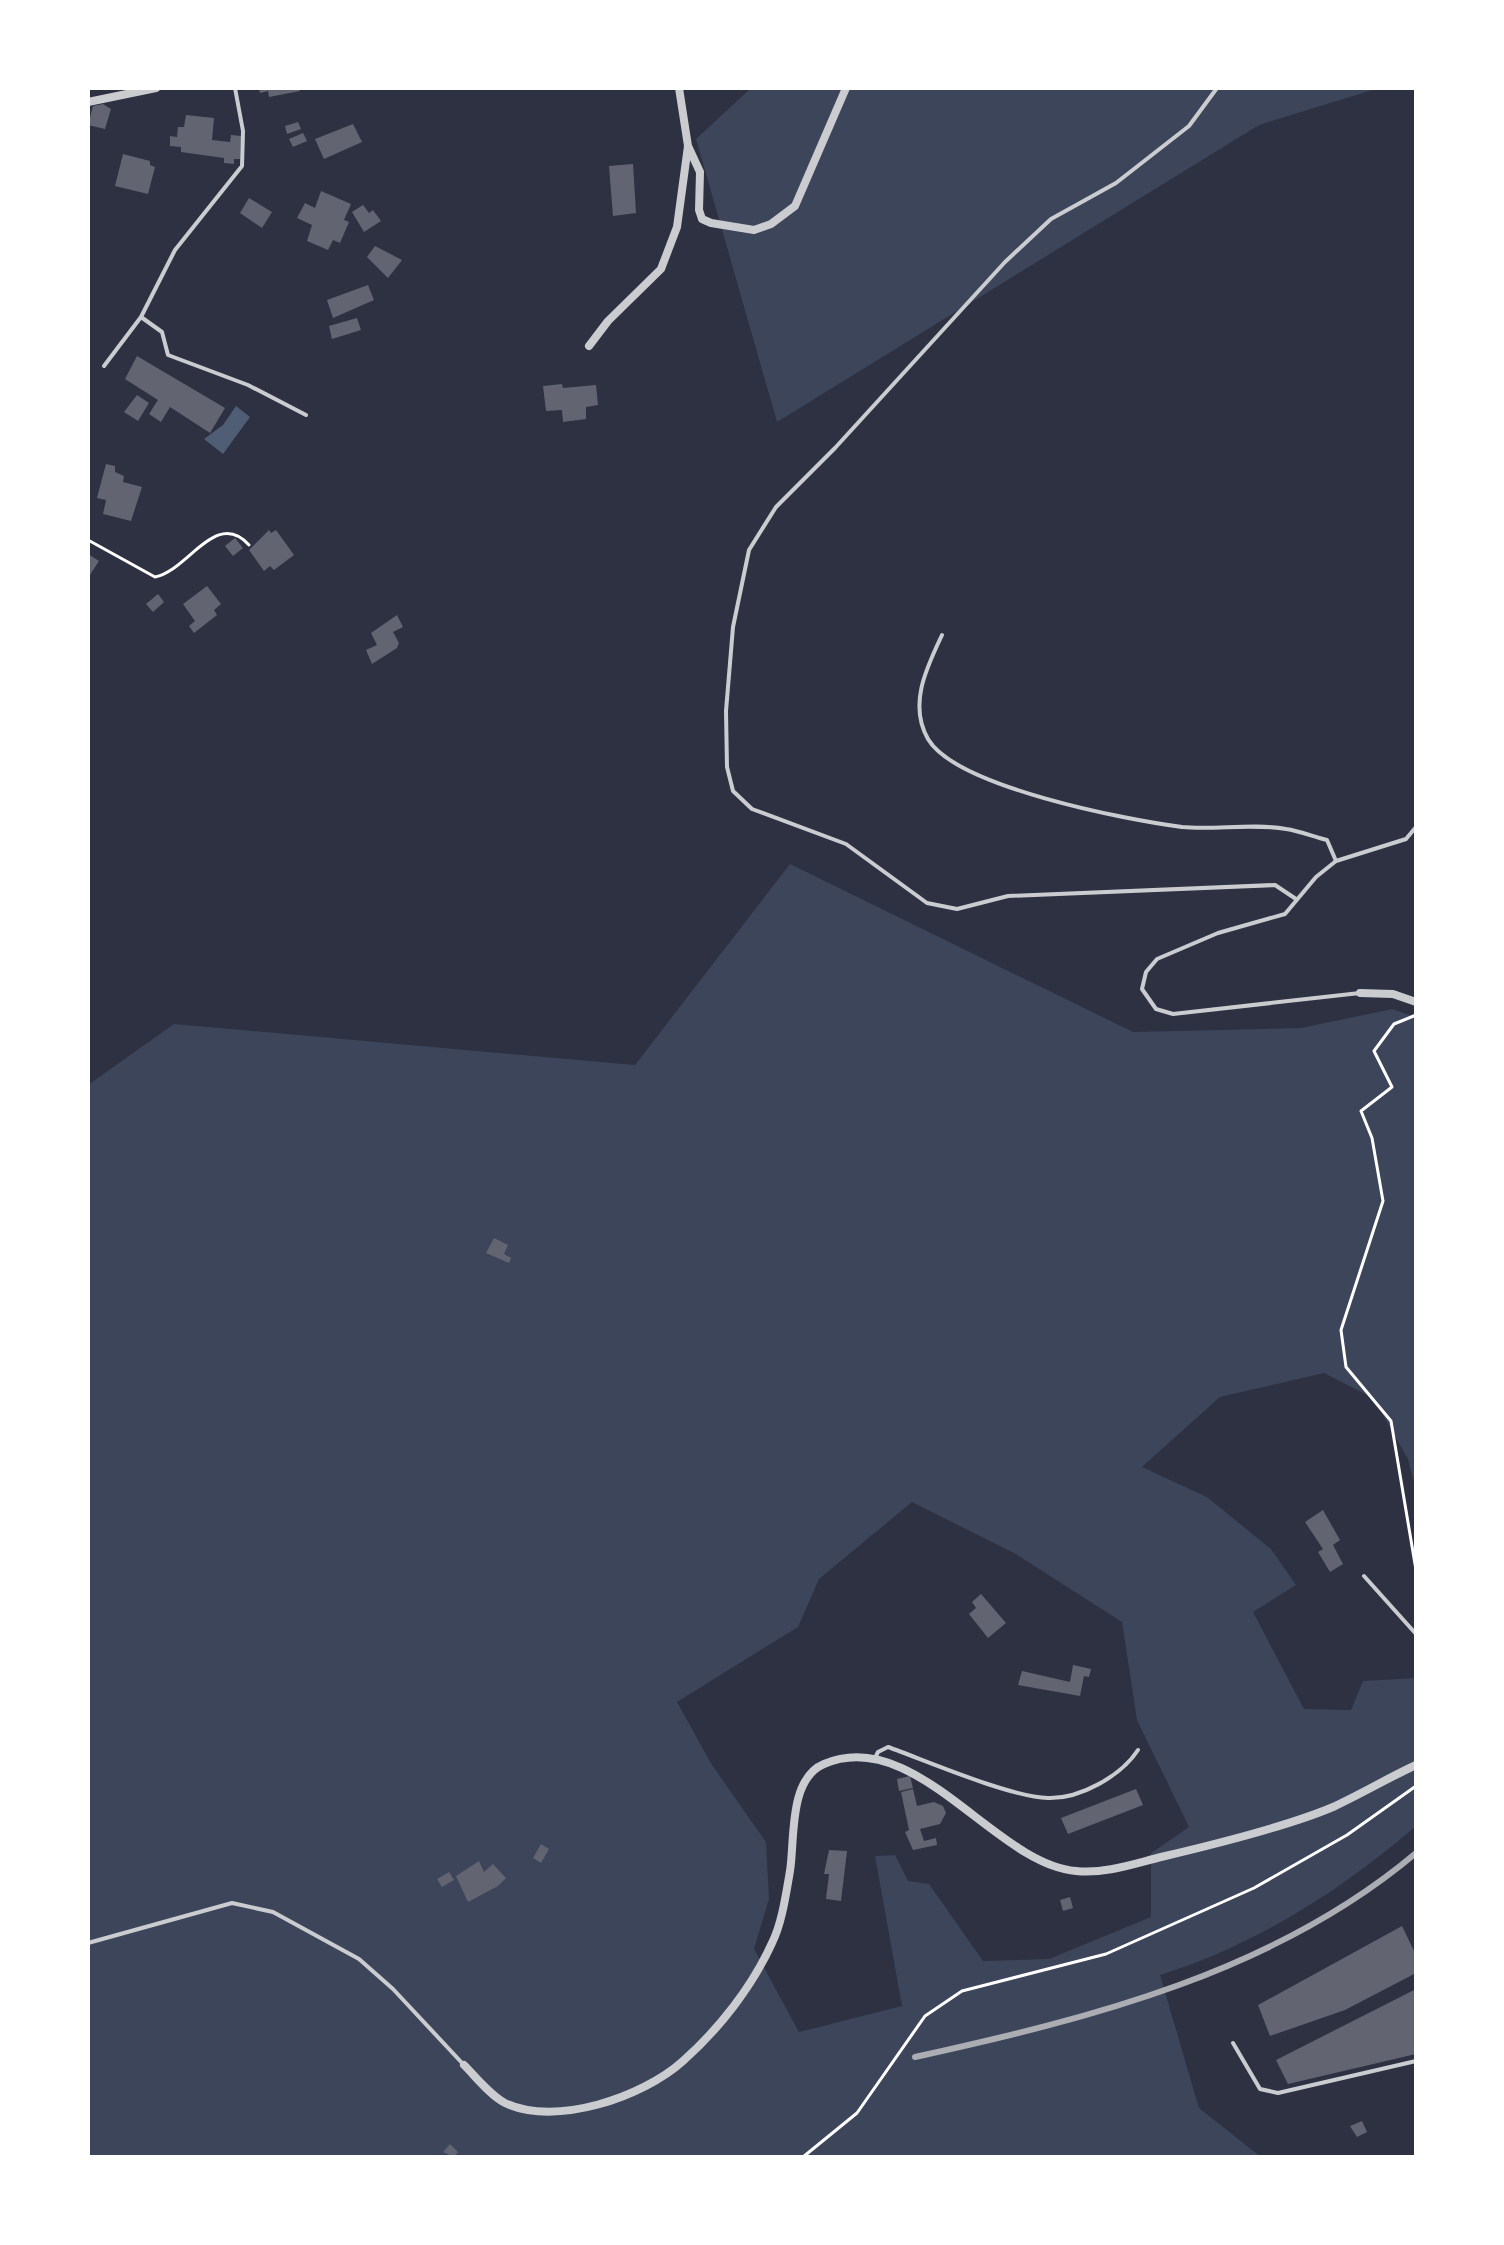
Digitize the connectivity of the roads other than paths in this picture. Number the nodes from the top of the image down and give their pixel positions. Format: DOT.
graph roads {
  1 [pos="156,88"];
  2 [pos="235,88"];
  3 [pos="679,88"];
  4 [pos="846,88"];
  5 [pos="1217,88"];
  6 [pos="88,102"];
  7 [pos="688,146"];
  8 [pos="141,317"];
  9 [pos="589,346"];
  10 [pos="104,366"];
  11 [pos="306,415"];
  12 [pos="942,635"];
  13 [pos="1416,827"];
  14 [pos="1336,861"];
  15 [pos="1296,899"];
  16 [pos="1360,993"];
  17 [pos="1416,1002"];
  18 [pos="1364,1576"];
  19 [pos="1416,1634"];
  20 [pos="1138,1750"];
  21 [pos="874,1760"];
  22 [pos="1416,1765"];
  23 [pos="88,1943"];
  24 [pos="1233,2043"];
  25 [pos="1416,2061"];
  26 [pos="464,2065"];
  1 -- 6 [label="street"];
  2 -- 8 [label="lane"];
  3 -- 7 [label="street"];
  4 -- 7 [label="street"];
  5 -- 15 [label="lane"];
  7 -- 9 [label="street"];
  8 -- 10 [label="lane"];
  8 -- 11 [label="lane"];
  12 -- 14 [label="lane"];
  13 -- 14 [label="lane"];
  14 -- 15 [label="lane"];
  15 -- 16 [label="lane"];
  16 -- 17 [label="street"];
  18 -- 19 [label="lane"];
  20 -- 21 [label="lane"];
  21 -- 22 [label="street"];
  21 -- 26 [label="street"];
  23 -- 26 [label="lane"];
  24 -- 25 [label="lane"];
}
